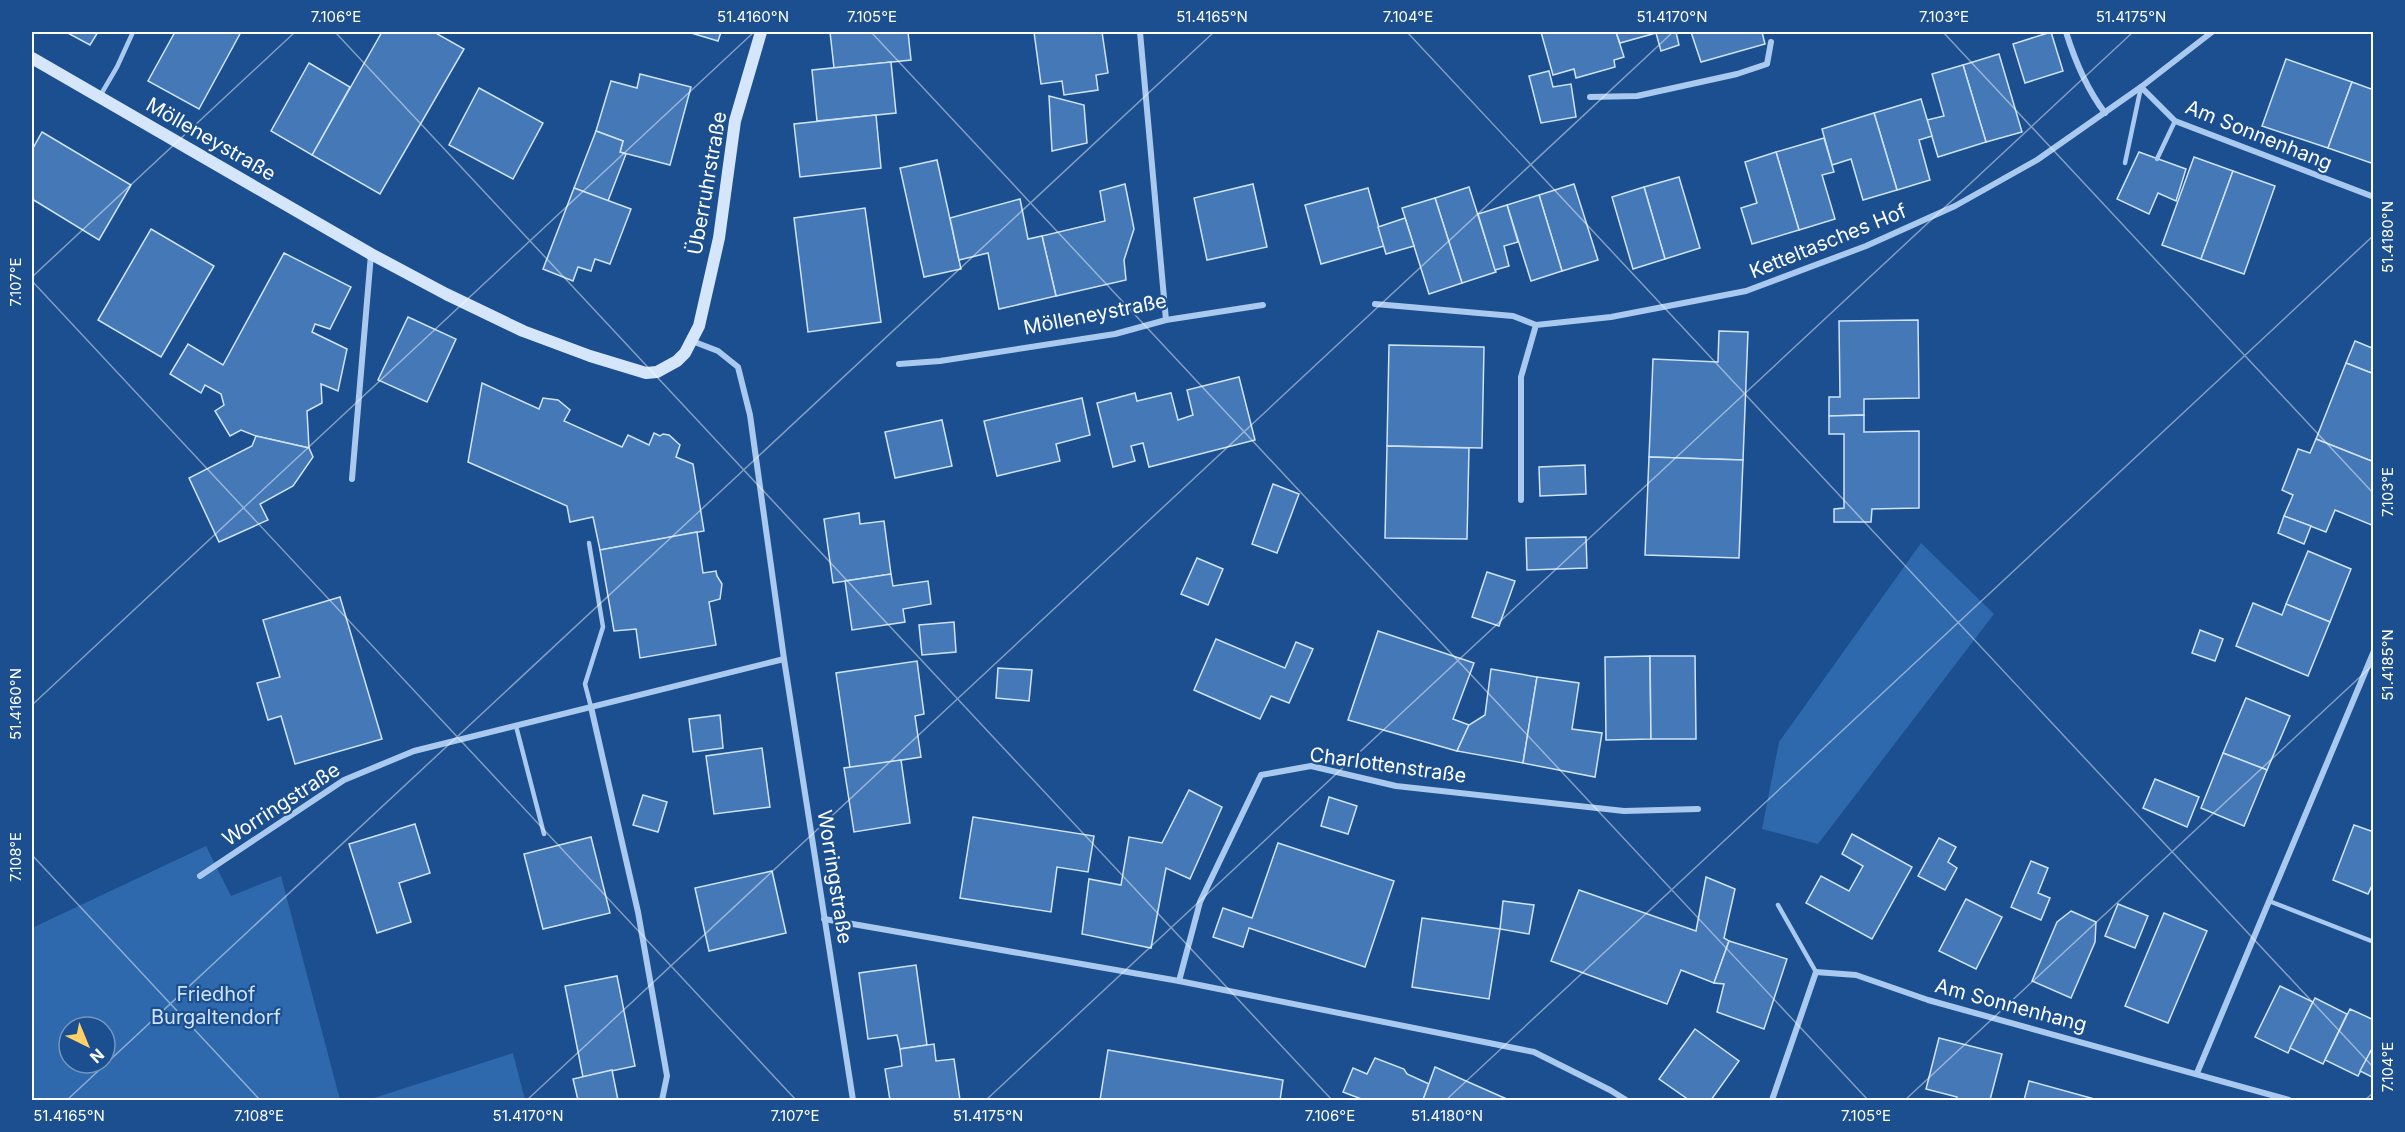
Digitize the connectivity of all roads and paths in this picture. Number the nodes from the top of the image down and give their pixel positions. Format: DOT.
graph roads {
  1 [pos="133,32"];
  2 [pos="761,32"];
  3 [pos="1140,32"];
  4 [pos="2066,32"];
  5 [pos="2212,32"];
  6 [pos="1771,42"];
  7 [pos="32,58"];
  8 [pos="2141,87"];
  9 [pos="1590,97"];
  10 [pos="99,98"];
  11 [pos="2105,113"];
  12 [pos="2175,121"];
  13 [pos="2157,159"];
  14 [pos="2125,163"];
  15 [pos="2373,198"];
  16 [pos="371,254"];
  17 [pos="1375,304"];
  18 [pos="1263,305"];
  19 [pos="1166,320"];
  20 [pos="1536,325"];
  21 [pos="692,341"];
  22 [pos="899,364"];
  23 [pos="352,479"];
  24 [pos="1521,500"];
  25 [pos="589,543"];
  26 [pos="2373,651"];
  27 [pos="784,659"];
  28 [pos="591,706"];
  29 [pos="516,726"];
  30 [pos="1698,809"];
  31 [pos="544,834"];
  32 [pos="200,876"];
  33 [pos="2269,901"];
  34 [pos="1778,905"];
  35 [pos="824,919"];
  36 [pos="2373,942"];
  37 [pos="1816,972"];
  38 [pos="1179,981"];
  39 [pos="2197,1073"];
  40 [pos="662,1101"];
  41 [pos="853,1101"];
  42 [pos="1626,1101"];
  43 [pos="1772,1101"];
  44 [pos="2289,1101"];
  1 -- 10 [label="lane"];
  2 -- 21 [label="main road, Überruhrstraße"];
  3 -- 19 [label="street"];
  4 -- 11 [label="street"];
  5 -- 8 [label="street, Ketteltasches Hof"];
  6 -- 9 [label="street"];
  7 -- 10 [label="main road, Mölleneystraße"];
  8 -- 11 [label="street, Ketteltasches Hof"];
  8 -- 12 [label="street, Am Sonnenhang"];
  8 -- 14 [label="lane"];
  10 -- 16 [label="main road, Mölleneystraße"];
  11 -- 20 [label="street, Ketteltasches Hof"];
  12 -- 13 [label="lane"];
  12 -- 15 [label="street, Am Sonnenhang"];
  16 -- 21 [label="main road, Mölleneystraße"];
  16 -- 23 [label="street"];
  17 -- 20 [label="street, Ketteltasches Hof"];
  18 -- 19 [label="street, Mölleneystraße"];
  19 -- 22 [label="street, Mölleneystraße"];
  20 -- 24 [label="street"];
  21 -- 27 [label="street, Worringstraße"];
  25 -- 28 [label="lane"];
  26 -- 33 [label="street"];
  27 -- 28 [label="street, Worringstraße"];
  27 -- 35 [label="street, Worringstraße"];
  28 -- 29 [label="street, Worringstraße"];
  28 -- 40 [label="street"];
  29 -- 31 [label="lane"];
  29 -- 32 [label="street, Worringstraße"];
  30 -- 38 [label="street, Charlottenstraße"];
  33 -- 36 [label="lane"];
  33 -- 39 [label="street"];
  34 -- 37 [label="lane"];
  35 -- 38 [label="street"];
  35 -- 41 [label="street, Worringstraße"];
  37 -- 39 [label="street, Am Sonnenhang"];
  37 -- 43 [label="street"];
  38 -- 42 [label="street"];
  39 -- 44 [label="street, Am Sonnenhang"];
}
